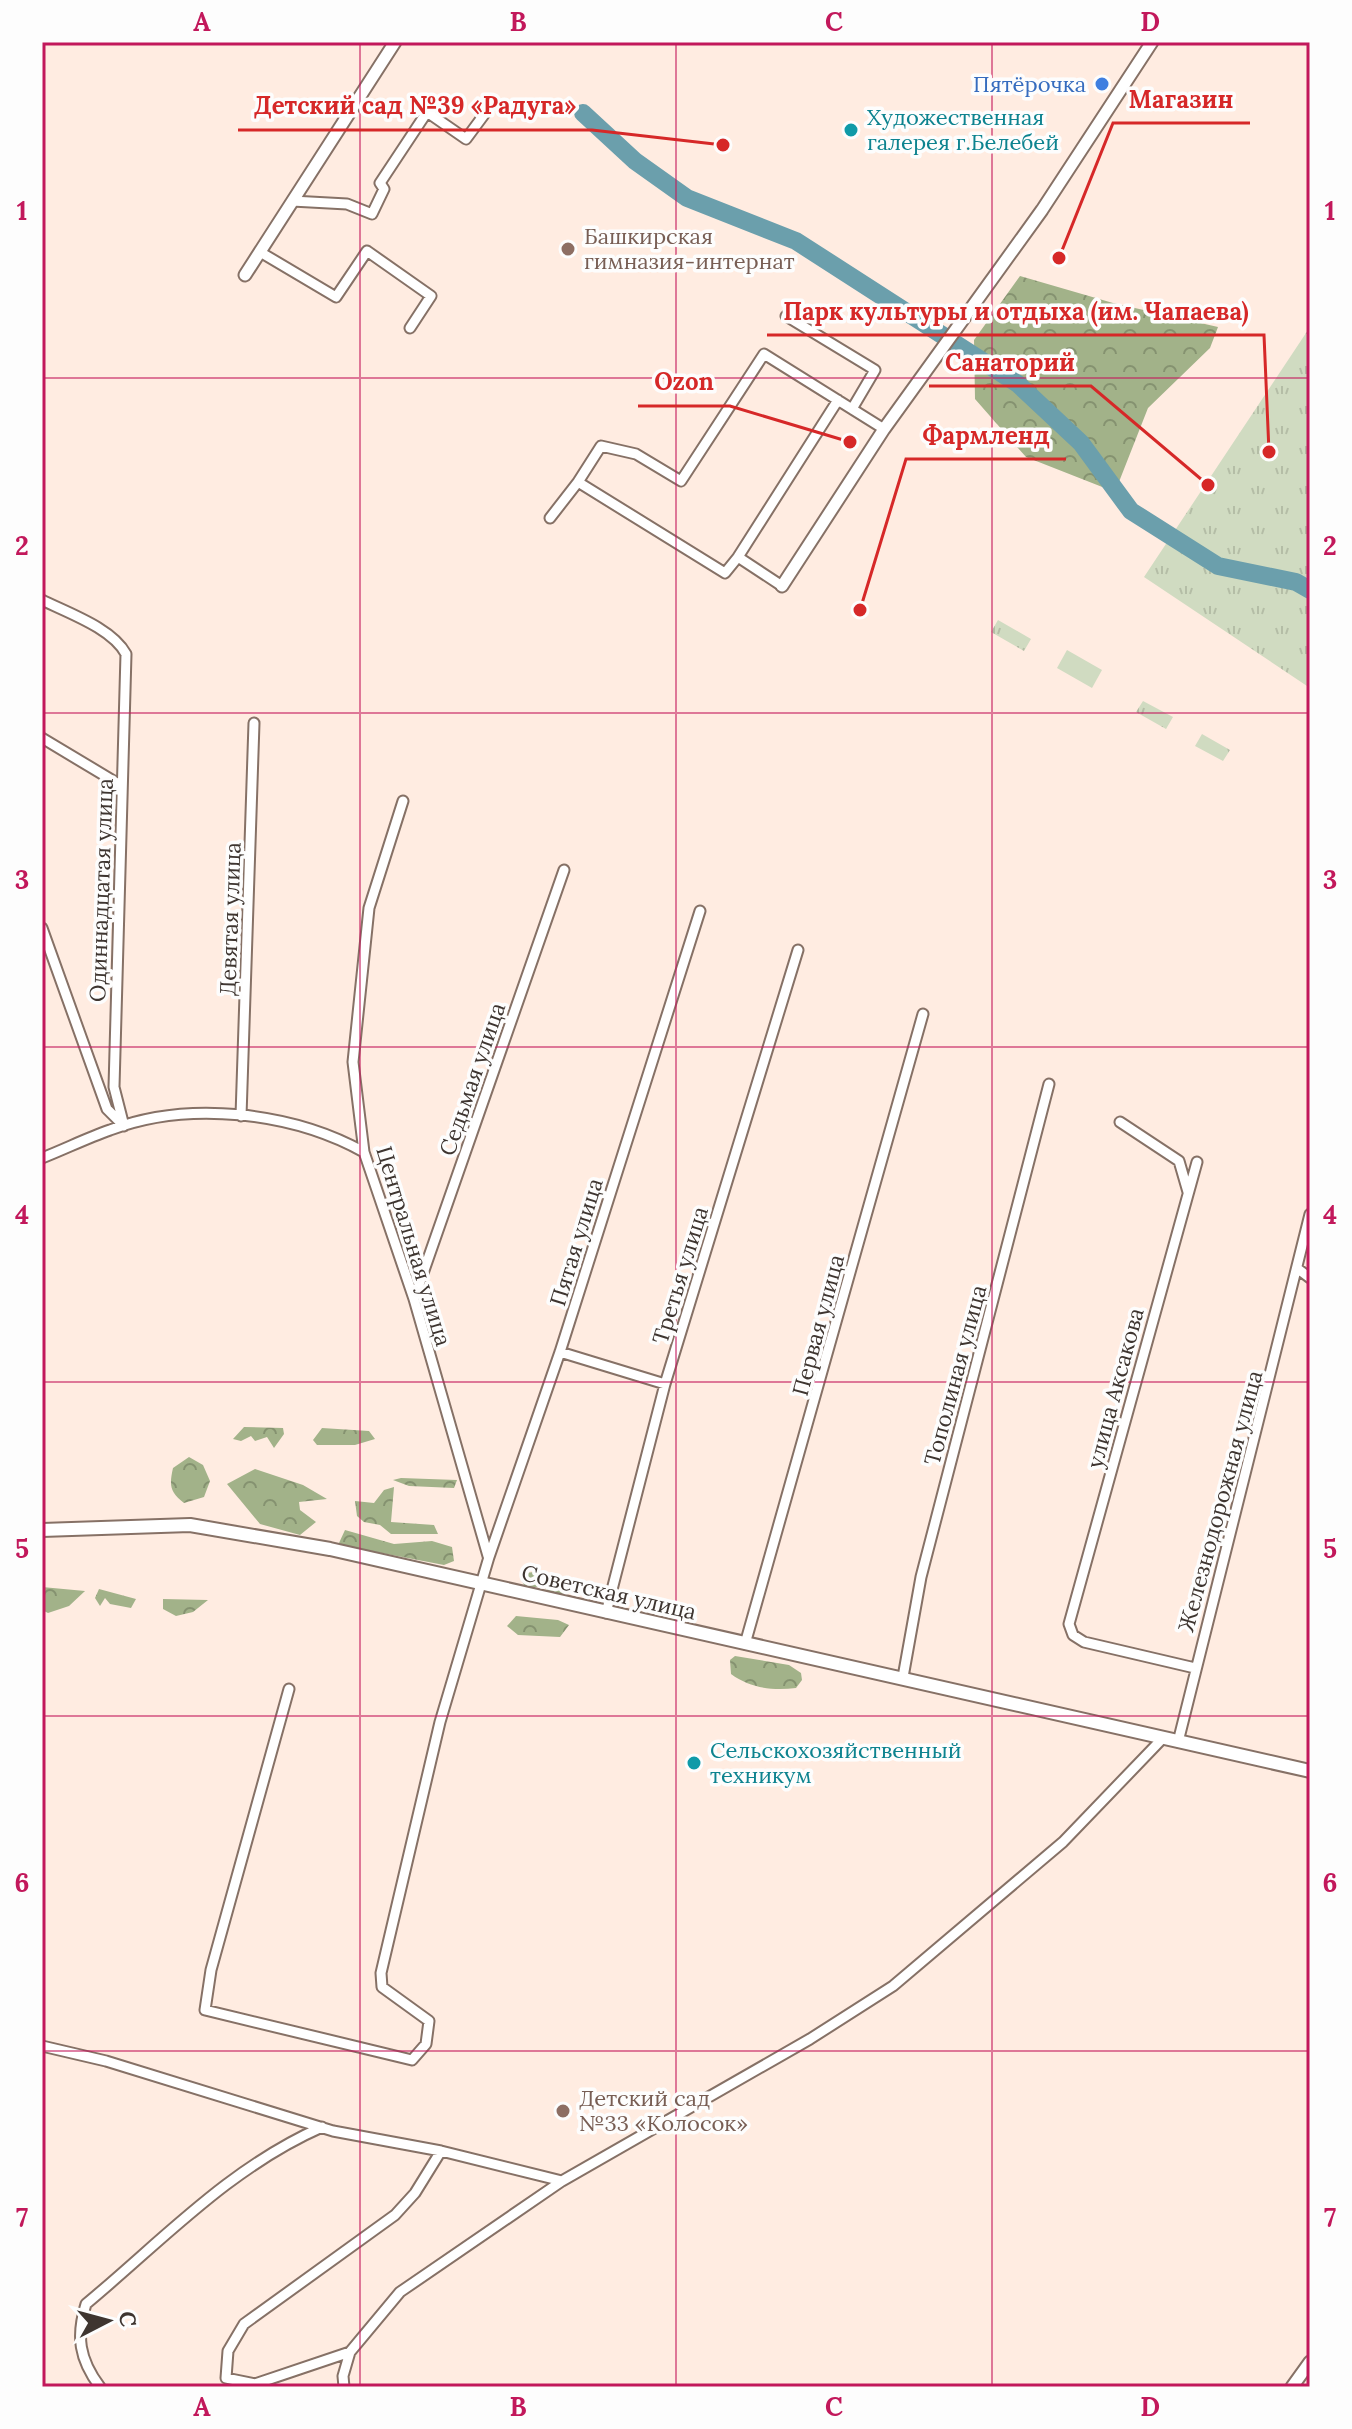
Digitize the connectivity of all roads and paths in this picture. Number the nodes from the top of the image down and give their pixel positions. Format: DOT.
graph roads {
  1 [pos="395,42"];
  2 [pos="1152,42"];
  3 [pos="486,112"];
  4 [pos="292,201"];
  5 [pos="260,252"];
  6 [pos="245,275"];
  7 [pos="786,316"];
  8 [pos="410,328"];
  9 [pos="838,400"];
  10 [pos="852,409"];
  11 [pos="884,429"];
  12 [pos="578,482"];
  13 [pos="550,518"];
  14 [pos="738,557"];
  15 [pos="782,586"];
  16 [pos="42,600"];
  17 [pos="254,723"];
  18 [pos="42,738"];
  19 [pos="122,786"];
  20 [pos="403,801"];
  21 [pos="564,870"];
  22 [pos="700,911"];
  23 [pos="42,928"];
  24 [pos="798,950"];
  25 [pos="923,1014"];
  26 [pos="1049,1084"];
  27 [pos="241,1116"];
  28 [pos="1120,1122"];
  29 [pos="124,1126"];
  30 [pos="364,1152"];
  31 [pos="42,1158"];
  32 [pos="1197,1162"];
  33 [pos="1188,1192"];
  34 [pos="1310,1214"];
  35 [pos="1298,1269"];
  36 [pos="1310,1278"];
  37 [pos="414,1299"];
  38 [pos="560,1352"];
  39 [pos="665,1384"];
  40 [pos="42,1530"];
  41 [pos="489,1557"];
  42 [pos="481,1583"];
  43 [pos="606,1613"];
  44 [pos="745,1644"];
  45 [pos="1195,1668"];
  46 [pos="903,1677"];
  47 [pos="289,1689"];
  48 [pos="1162,1739"];
  49 [pos="1178,1742"];
  50 [pos="1310,1771"];
  51 [pos="42,2046"];
  52 [pos="322,2127"];
  53 [pos="441,2151"];
  54 [pos="562,2181"];
  55 [pos="350,2352"];
  56 [pos="1310,2362"];
  57 [pos="100,2387"];
  58 [pos="344,2387"];
  59 [pos="1292,2387"];
  1 -- 4 [label="street"];
  2 -- 11 [label="street"];
  3 -- 4 [label="street"];
  4 -- 5 [label="street"];
  5 -- 6 [label="street"];
  5 -- 8 [label="street"];
  7 -- 10 [label="street"];
  9 -- 10 [label="street"];
  9 -- 12 [label="street"];
  9 -- 14 [label="street"];
  10 -- 11 [label="street"];
  11 -- 15 [label="street"];
  12 -- 13 [label="street"];
  12 -- 14 [label="street"];
  14 -- 15 [label="street"];
  16 -- 19 [label="street, Одиннадцатая улица"];
  17 -- 27 [label="street, Девятая улица"];
  18 -- 19 [label="street"];
  19 -- 29 [label="street, Одиннадцатая улица"];
  20 -- 30 [label="street, Центральная улица"];
  21 -- 37 [label="street, Седьмая улица"];
  22 -- 38 [label="street, Пятая улица"];
  23 -- 29 [label="street"];
  24 -- 39 [label="street, Третья улица"];
  25 -- 44 [label="street, Первая улица"];
  26 -- 46 [label="street, Тополиная улица"];
  27 -- 29 [label="street"];
  27 -- 30 [label="street"];
  28 -- 33 [label="street"];
  29 -- 31 [label="street"];
  30 -- 37 [label="street, Центральная улица"];
  32 -- 33 [label="street, улица Аксакова"];
  33 -- 45 [label="street, улица Аксакова"];
  34 -- 35 [label="street, Железнодорожная улица"];
  35 -- 36 [label="street"];
  35 -- 45 [label="street, Железнодорожная улица"];
  37 -- 41 [label="street, Центральная улица"];
  38 -- 39 [label="street"];
  38 -- 41 [label="street, Пятая улица"];
  39 -- 43 [label="street, Третья улица"];
  40 -- 42 [label="main road, Советская улица"];
  41 -- 42 [label="street, Пятая улица"];
  42 -- 43 [label="main road, Советская улица"];
  42 -- 47 [label="street, Пятая улица"];
  43 -- 44 [label="main road, Советская улица"];
  44 -- 46 [label="main road, Советская улица"];
  45 -- 49 [label="street, Железнодорожная улица"];
  46 -- 48 [label="main road, Советская улица"];
  48 -- 49 [label="main road, Советская улица"];
  48 -- 54 [label="street"];
  49 -- 50 [label="main road, Советская улица"];
  51 -- 52 [label="street"];
  52 -- 53 [label="street"];
  52 -- 57 [label="street"];
  53 -- 54 [label="street"];
  53 -- 55 [label="street"];
  54 -- 55 [label="street"];
  55 -- 58 [label="street"];
  56 -- 59 [label="street"];
}
